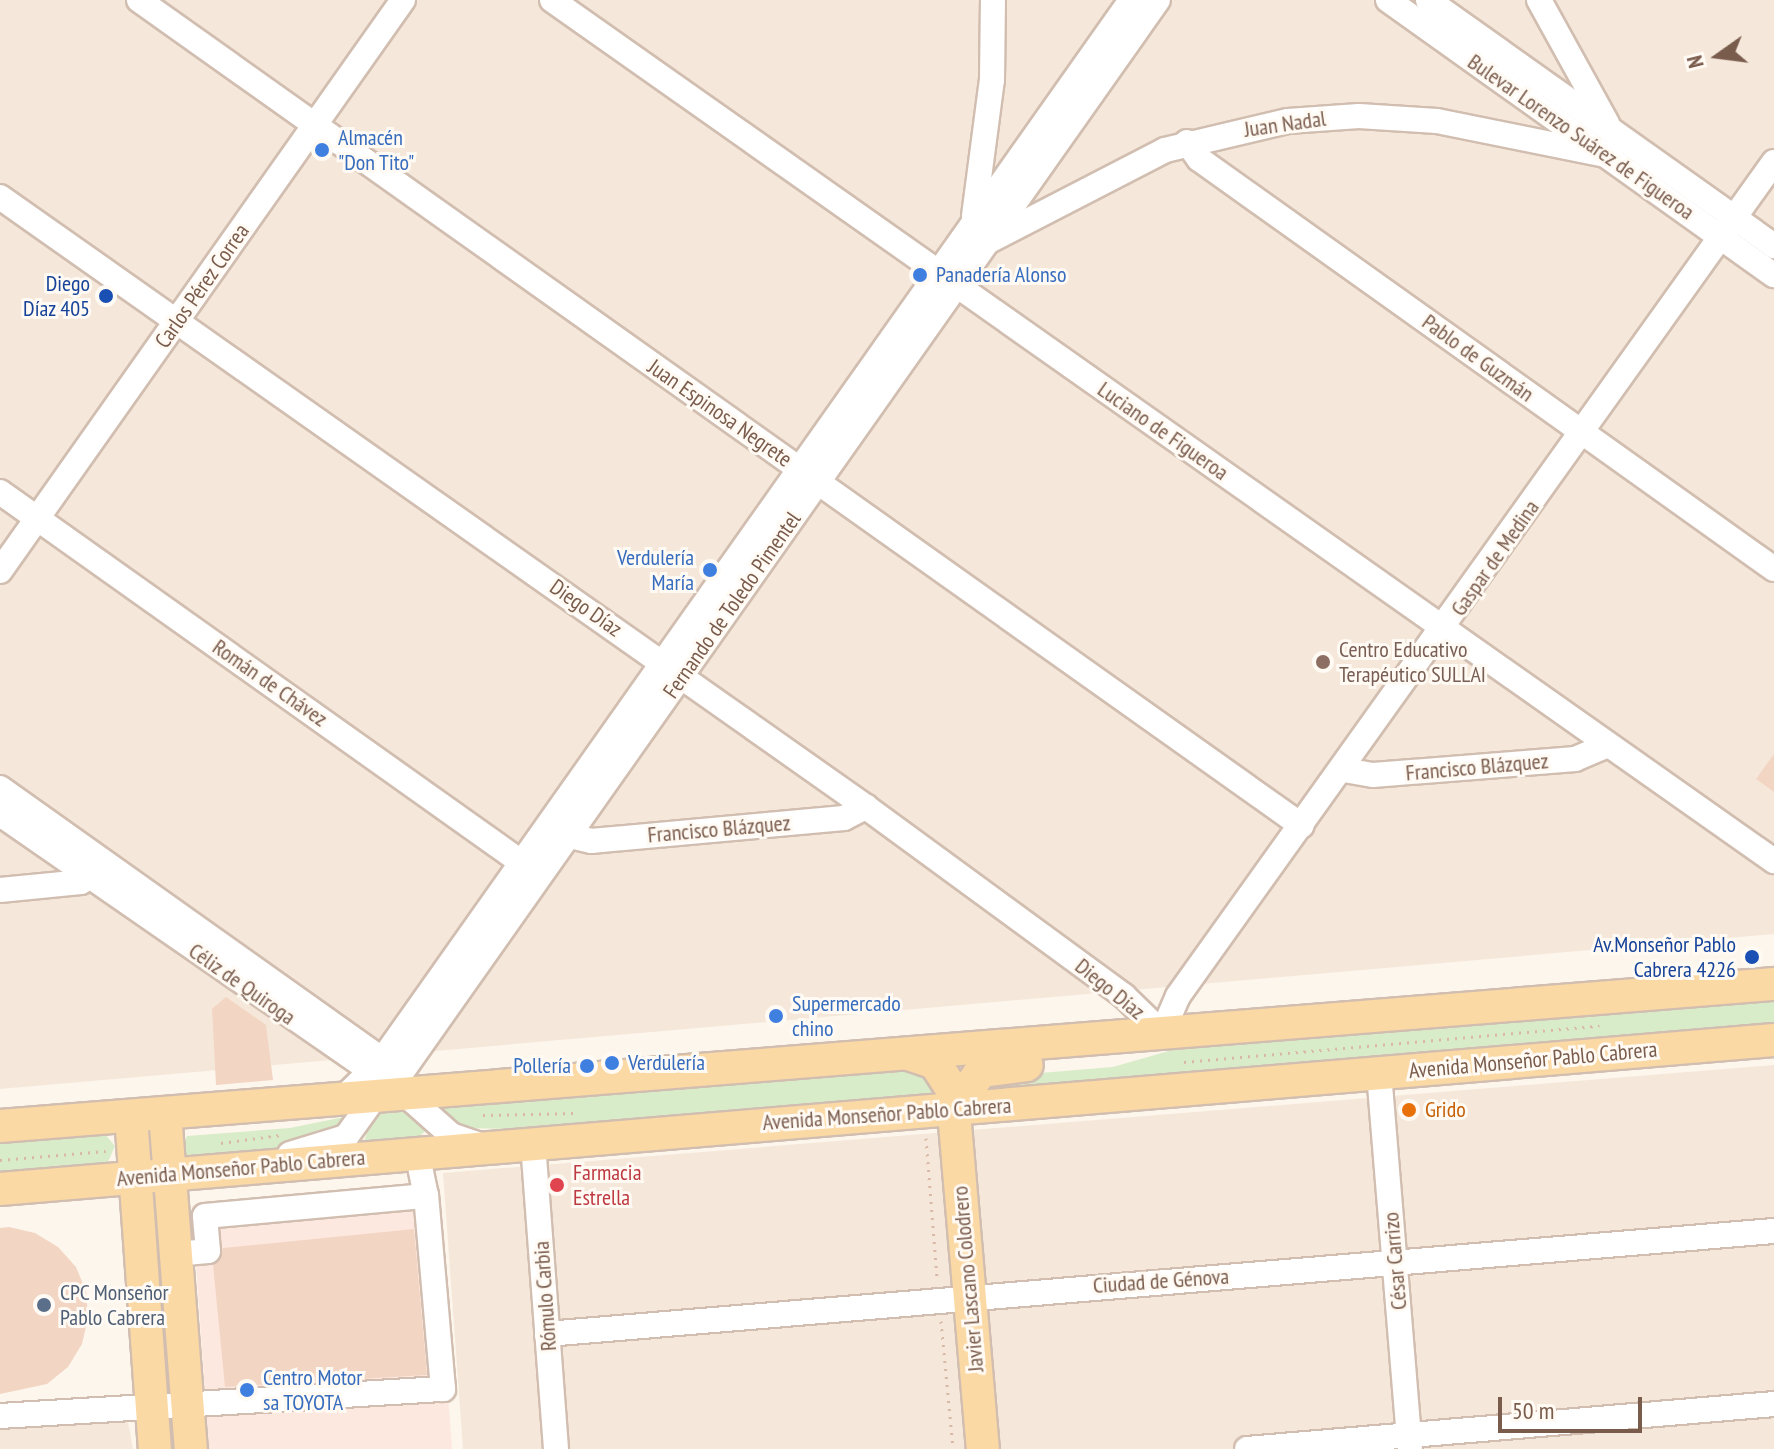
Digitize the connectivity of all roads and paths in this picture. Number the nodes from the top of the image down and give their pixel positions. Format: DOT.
graph roads {
  1 [pos="139,0"];
  2 [pos="403,0"];
  3 [pos="552,0"];
  4 [pos="972,0"];
  5 [pos="1131,0"];
  6 [pos="1158,0"];
  7 [pos="1388,0"];
  8 [pos="1428,0"];
  9 [pos="1539,0"];
  10 [pos="994,7"];
  11 [pos="315,124"];
  12 [pos="1611,128"];
  13 [pos="1187,142"];
  14 [pos="1610,156"];
  15 [pos="1774,162"];
  16 [pos="0,197"];
  17 [pos="974,220"];
  18 [pos="1727,227"];
  19 [pos="982,245"];
  20 [pos="1774,246"];
  21 [pos="1774,275"];
  22 [pos="947,278"];
  23 [pos="176,322"];
  24 [pos="1583,433"];
  25 [pos="798,468"];
  26 [pos="818,483"];
  27 [pos="0,492"];
  28 [pos="38,519"];
  29 [pos="1774,569"];
  30 [pos="0,571"];
  31 [pos="1444,630"];
  32 [pos="673,669"];
  33 [pos="1608,745"];
  34 [pos="1344,770"];
  35 [pos="0,788"];
  36 [pos="866,807"];
  37 [pos="0,814"];
  38 [pos="1302,826"];
  39 [pos="570,836"];
  40 [pos="1774,861"];
  41 [pos="531,869"];
  42 [pos="97,870"];
  43 [pos="0,890"];
  44 [pos="1774,984"];
  45 [pos="1602,1025"];
  46 [pos="1162,1033"];
  47 [pos="1774,1040"];
  48 [pos="909,1054"];
  49 [pos="1182,1062"];
  50 [pos="1379,1073"];
  51 [pos="387,1081"];
  52 [pos="955,1108"];
  53 [pos="165,1113"];
  54 [pos="581,1113"];
  55 [pos="475,1115"];
  56 [pos="131,1116"];
  57 [pos="0,1126"];
  58 [pos="292,1132"];
  59 [pos="533,1143"];
  60 [pos="209,1144"];
  61 [pos="486,1146"];
  62 [pos="417,1152"];
  63 [pos="0,1160"];
  64 [pos="271,1165"];
  65 [pos="135,1166"];
  66 [pos="169,1174"];
  67 [pos="0,1189"];
  68 [pos="426,1196"];
  69 [pos="1774,1231"];
  70 [pos="175,1254"];
  71 [pos="1395,1263"];
  72 [pos="969,1296"];
  73 [pos="547,1334"];
  74 [pos="152,1403"];
  75 [pos="1774,1404"];
  76 [pos="187,1405"];
  77 [pos="0,1416"];
  78 [pos="1409,1442"];
  79 [pos="155,1449"];
  80 [pos="191,1449"];
  81 [pos="556,1449"];
  82 [pos="983,1449"];
  83 [pos="1247,1449"];
  1 -- 11 [label="street, Juan Espinosa Negrete"];
  2 -- 11 [label="street, Carlos Pérez Correa"];
  3 -- 22 [label="street, Luciano de Figueroa"];
  4 -- 10 [label="street"];
  5 -- 17 [label="street, Fernando de Toledo Pimentel"];
  6 -- 19 [label="street, Fernando de Toledo Pimentel"];
  7 -- 14 [label="street, Bulevar Lorenzo Suárez de Figueroa"];
  8 -- 12 [label="street, Bulevar Lorenzo Suárez de Figueroa"];
  9 -- 12 [label="street"];
  10 -- 17 [label="street"];
  11 -- 23 [label="street, Carlos Pérez Correa"];
  11 -- 25 [label="street, Juan Espinosa Negrete"];
  12 -- 18 [label="street, Bulevar Lorenzo Suárez de Figueroa"];
  13 -- 14 [label="street, Juan Nadal"];
  13 -- 19 [label="street, Juan Nadal"];
  13 -- 24 [label="street, Pablo de Guzmán"];
  14 -- 18 [label="street, Bulevar Lorenzo Suárez de Figueroa"];
  15 -- 18 [label="street, Gaspar de Medina"];
  16 -- 23 [label="street, Diego Díaz"];
  17 -- 22 [label="street, Fernando de Toledo Pimentel"];
  18 -- 20 [label="street, Bulevar Lorenzo Suárez de Figueroa"];
  18 -- 21 [label="street, Bulevar Lorenzo Suárez de Figueroa"];
  18 -- 24 [label="street, Gaspar de Medina"];
  19 -- 22 [label="street, Fernando de Toledo Pimentel"];
  22 -- 25 [label="street, Fernando de Toledo Pimentel"];
  22 -- 26 [label="street, Fernando de Toledo Pimentel"];
  22 -- 31 [label="street, Luciano de Figueroa"];
  23 -- 28 [label="street, Carlos Pérez Correa"];
  23 -- 32 [label="street, Diego Díaz"];
  24 -- 29 [label="street, Pablo de Guzmán"];
  24 -- 31 [label="street, Gaspar de Medina"];
  25 -- 26 [label="street, Juan Espinosa Negrete"];
  25 -- 32 [label="street, Fernando de Toledo Pimentel"];
  26 -- 32 [label="street, Fernando de Toledo Pimentel"];
  26 -- 38 [label="street, Juan Espinosa Negrete"];
  27 -- 28 [label="street, Román de Chávez"];
  28 -- 30 [label="street, Carlos Pérez Correa"];
  28 -- 41 [label="street, Román de Chávez"];
  31 -- 33 [label="street, Luciano de Figueroa"];
  31 -- 34 [label="street, Gaspar de Medina"];
  32 -- 36 [label="street, Diego Díaz"];
  32 -- 39 [label="street, Fernando de Toledo Pimentel"];
  32 -- 41 [label="street, Fernando de Toledo Pimentel"];
  33 -- 34 [label="street, Francisco Blázquez"];
  33 -- 40 [label="street, Luciano de Figueroa"];
  34 -- 38 [label="street, Gaspar de Medina"];
  35 -- 42 [label="street, Céliz de Quiroga"];
  36 -- 39 [label="street, Francisco Blázquez"];
  36 -- 46 [label="street, Diego Díaz"];
  37 -- 42 [label="street, Céliz de Quiroga"];
  38 -- 46 [label="street, Gaspar de Medina"];
  39 -- 41 [label="street, Fernando de Toledo Pimentel"];
  41 -- 51 [label="street, Fernando de Toledo Pimentel"];
  42 -- 43 [label="street"];
  42 -- 51 [label="street, Céliz de Quiroga"];
  44 -- 46 [label="main road"];
  45 -- 49 [label="path"];
  46 -- 48 [label="main road"];
  46 -- 52 [label="main road"];
  47 -- 50 [label="main road, Avenida Monseñor Pablo Cabrera"];
  48 -- 51 [label="main road"];
  48 -- 52 [label="main road, Javier Lascano Colodrero"];
  50 -- 52 [label="main road, Avenida Monseñor Pablo Cabrera"];
  50 -- 71 [label="street, César Carrizo"];
  51 -- 53 [label="main road"];
  51 -- 61 [label="street, Céliz de Quiroga"];
  51 -- 64 [label="street, Fernando de Toledo Pimentel"];
  52 -- 59 [label="main road, Avenida Monseñor Pablo Cabrera"];
  52 -- 72 [label="main road, Javier Lascano Colodrero"];
  53 -- 56 [label="main road"];
  53 -- 66 [label="main road"];
  54 -- 55 [label="path"];
  56 -- 57 [label="main road"];
  56 -- 65 [label="main road"];
  58 -- 60 [label="path"];
  59 -- 61 [label="main road, Avenida Monseñor Pablo Cabrera"];
  59 -- 73 [label="street, Rómulo Carbia"];
  61 -- 62 [label="main road, Avenida Monseñor Pablo Cabrera"];
  62 -- 64 [label="main road, Avenida Monseñor Pablo Cabrera"];
  62 -- 68 [label="street"];
  63 -- 65 [label="path"];
  64 -- 66 [label="main road, Avenida Monseñor Pablo Cabrera"];
  65 -- 66 [label="main road, Avenida Monseñor Pablo Cabrera"];
  65 -- 67 [label="main road, Avenida Monseñor Pablo Cabrera"];
  65 -- 74 [label="main road"];
  66 -- 70 [label="main road"];
  68 -- 70 [label="street"];
  68 -- 76 [label="street"];
  69 -- 71 [label="street, Ciudad de Génova"];
  70 -- 76 [label="main road"];
  71 -- 72 [label="street, Ciudad de Génova"];
  71 -- 78 [label="street, César Carrizo"];
  72 -- 73 [label="street, Ciudad de Génova"];
  72 -- 82 [label="main road, Javier Lascano Colodrero"];
  73 -- 81 [label="street, Rómulo Carbia"];
  74 -- 76 [label="street"];
  74 -- 77 [label="street"];
  74 -- 79 [label="main road"];
  75 -- 78 [label="street"];
  76 -- 80 [label="main road"];
  78 -- 83 [label="street"];
}
